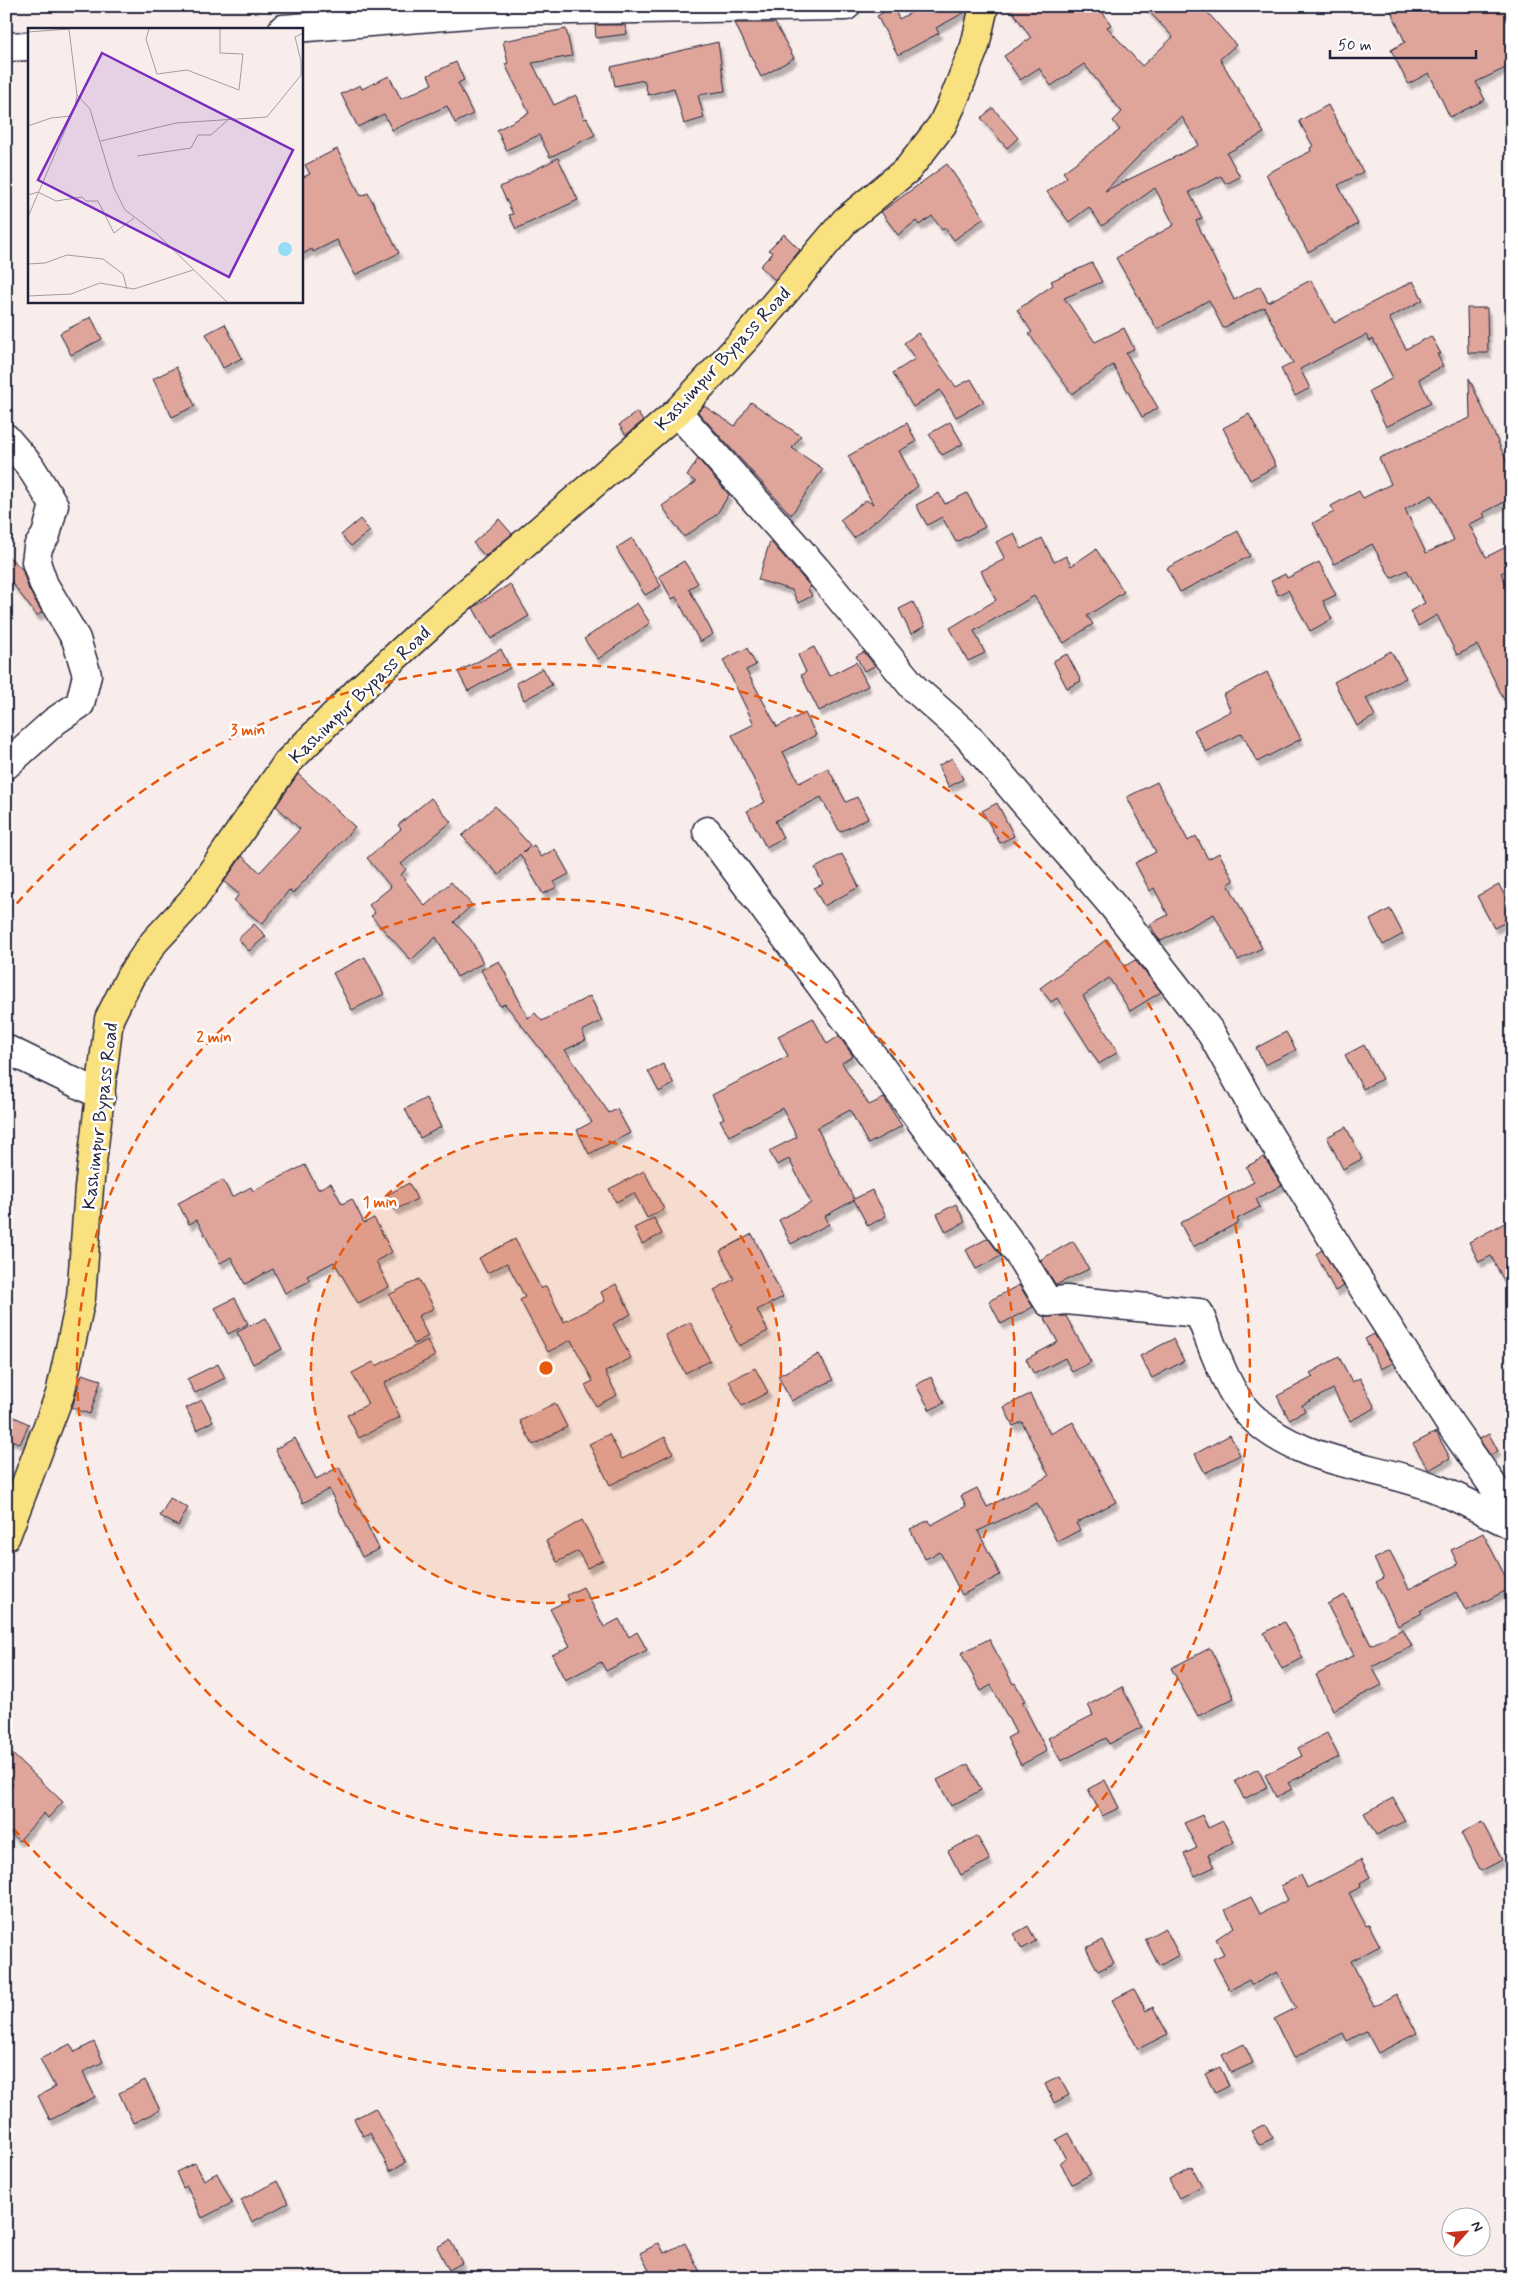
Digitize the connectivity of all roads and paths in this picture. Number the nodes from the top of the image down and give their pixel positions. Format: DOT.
graph roads {
  1 [pos="846,6"];
  2 [pos="984,6"];
  3 [pos="762,7"];
  4 [pos="295,28"];
  5 [pos="28,46"];
  6 [pos="6,47"];
  7 [pos="677,412"];
  8 [pos="6,438"];
  9 [pos="6,765"];
  10 [pos="707,831"];
  11 [pos="6,1049"];
  12 [pos="101,1095"];
  13 [pos="1512,1513"];
  14 [pos="1512,1525"];
  15 [pos="6,1536"];
  1 -- 3 [label="street"];
  2 -- 7 [label="main road, Kashimpur Bypass Road"];
  3 -- 4 [label="street"];
  5 -- 6 [label="street"];
  7 -- 12 [label="main road, Kashimpur Bypass Road"];
  7 -- 13 [label="street"];
  8 -- 9 [label="street"];
  10 -- 14 [label="street"];
  11 -- 12 [label="street"];
  12 -- 15 [label="main road, Kashimpur Bypass Road"];
}
